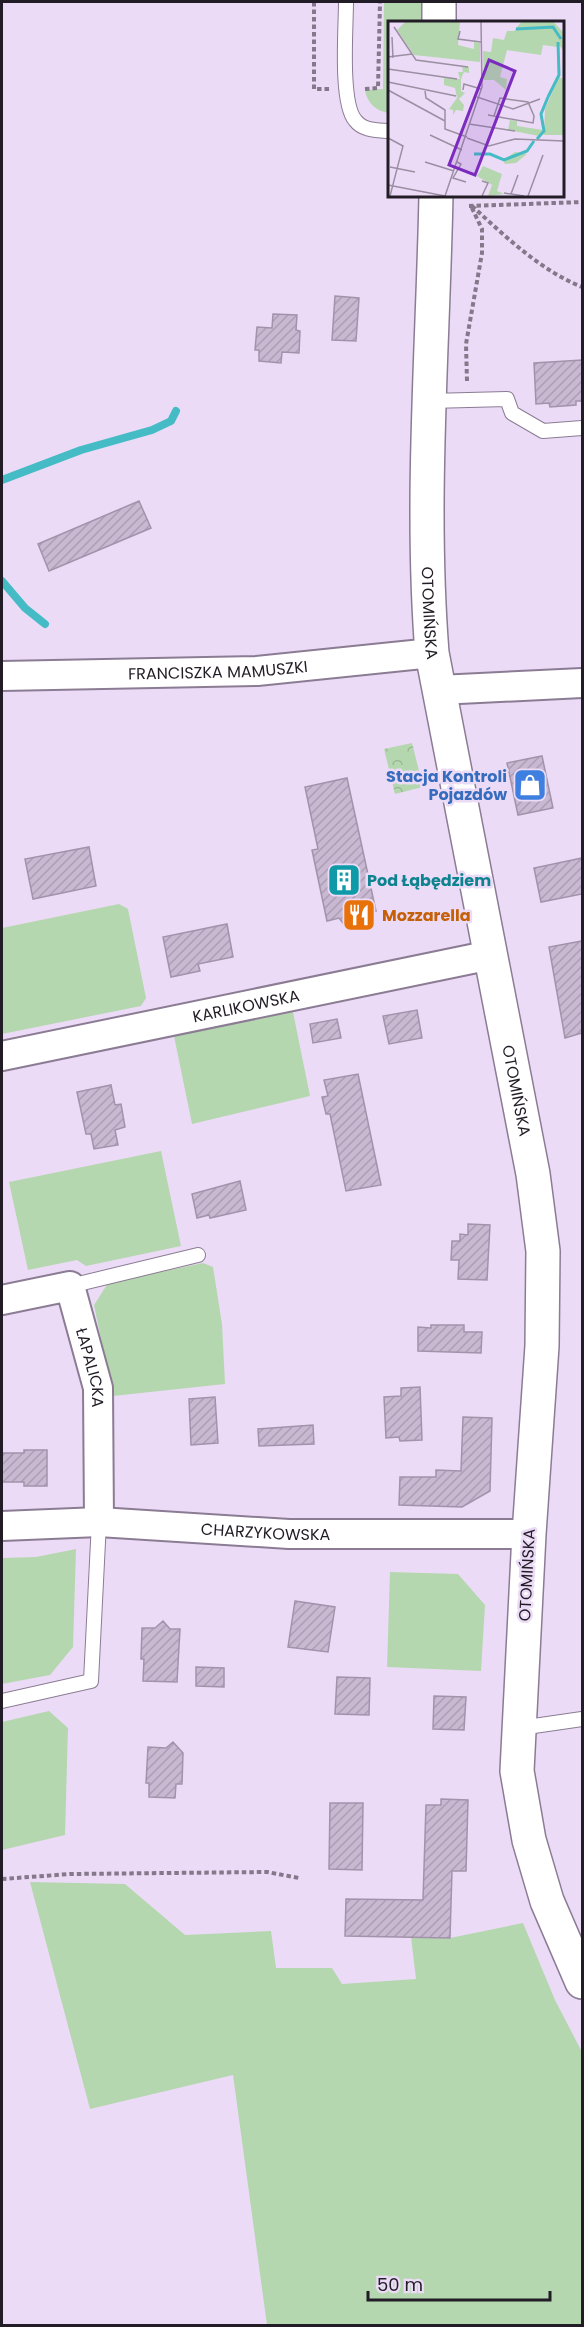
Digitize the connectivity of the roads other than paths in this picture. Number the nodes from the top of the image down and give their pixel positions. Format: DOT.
graph roads {
  1 [pos="346,2"];
  2 [pos="439,2"];
  3 [pos="439,21"];
  4 [pos="388,131"];
  5 [pos="436,196"];
  6 [pos="430,401"];
  7 [pos="582,428"];
  8 [pos="432,653"];
  9 [pos="2,676"];
  10 [pos="582,683"];
  11 [pos="439,690"];
  12 [pos="492,955"];
  13 [pos="2,1056"];
  14 [pos="198,1255"];
  15 [pos="70,1286"];
  16 [pos="2,1300"];
  17 [pos="99,1522"];
  18 [pos="2,1526"];
  19 [pos="529,1534"];
  20 [pos="2,1701"];
  21 [pos="582,1719"];
  22 [pos="520,1728"];
  23 [pos="582,1982"];
  1 -- 4 [label="lane"];
  2 -- 3 [label="street"];
  5 -- 6 [label="street, OTOMIŃSKA"];
  6 -- 7 [label="lane"];
  6 -- 8 [label="street, OTOMIŃSKA"];
  8 -- 9 [label="street, FRANCISZKA MAMUSZKI"];
  8 -- 11 [label="street, OTOMIŃSKA"];
  10 -- 11 [label="street"];
  11 -- 12 [label="street, OTOMIŃSKA"];
  12 -- 13 [label="street, KARLIKOWSKA"];
  12 -- 19 [label="street, OTOMIŃSKA"];
  14 -- 15 [label="lane"];
  15 -- 16 [label="street"];
  15 -- 17 [label="street, ŁAPALICKA"];
  17 -- 18 [label="street, CHARZYKOWSKA"];
  17 -- 19 [label="street, CHARZYKOWSKA"];
  17 -- 20 [label="lane"];
  19 -- 22 [label="street, OTOMIŃSKA"];
  21 -- 22 [label="lane"];
  22 -- 23 [label="street, OTOMIŃSKA"];
}
